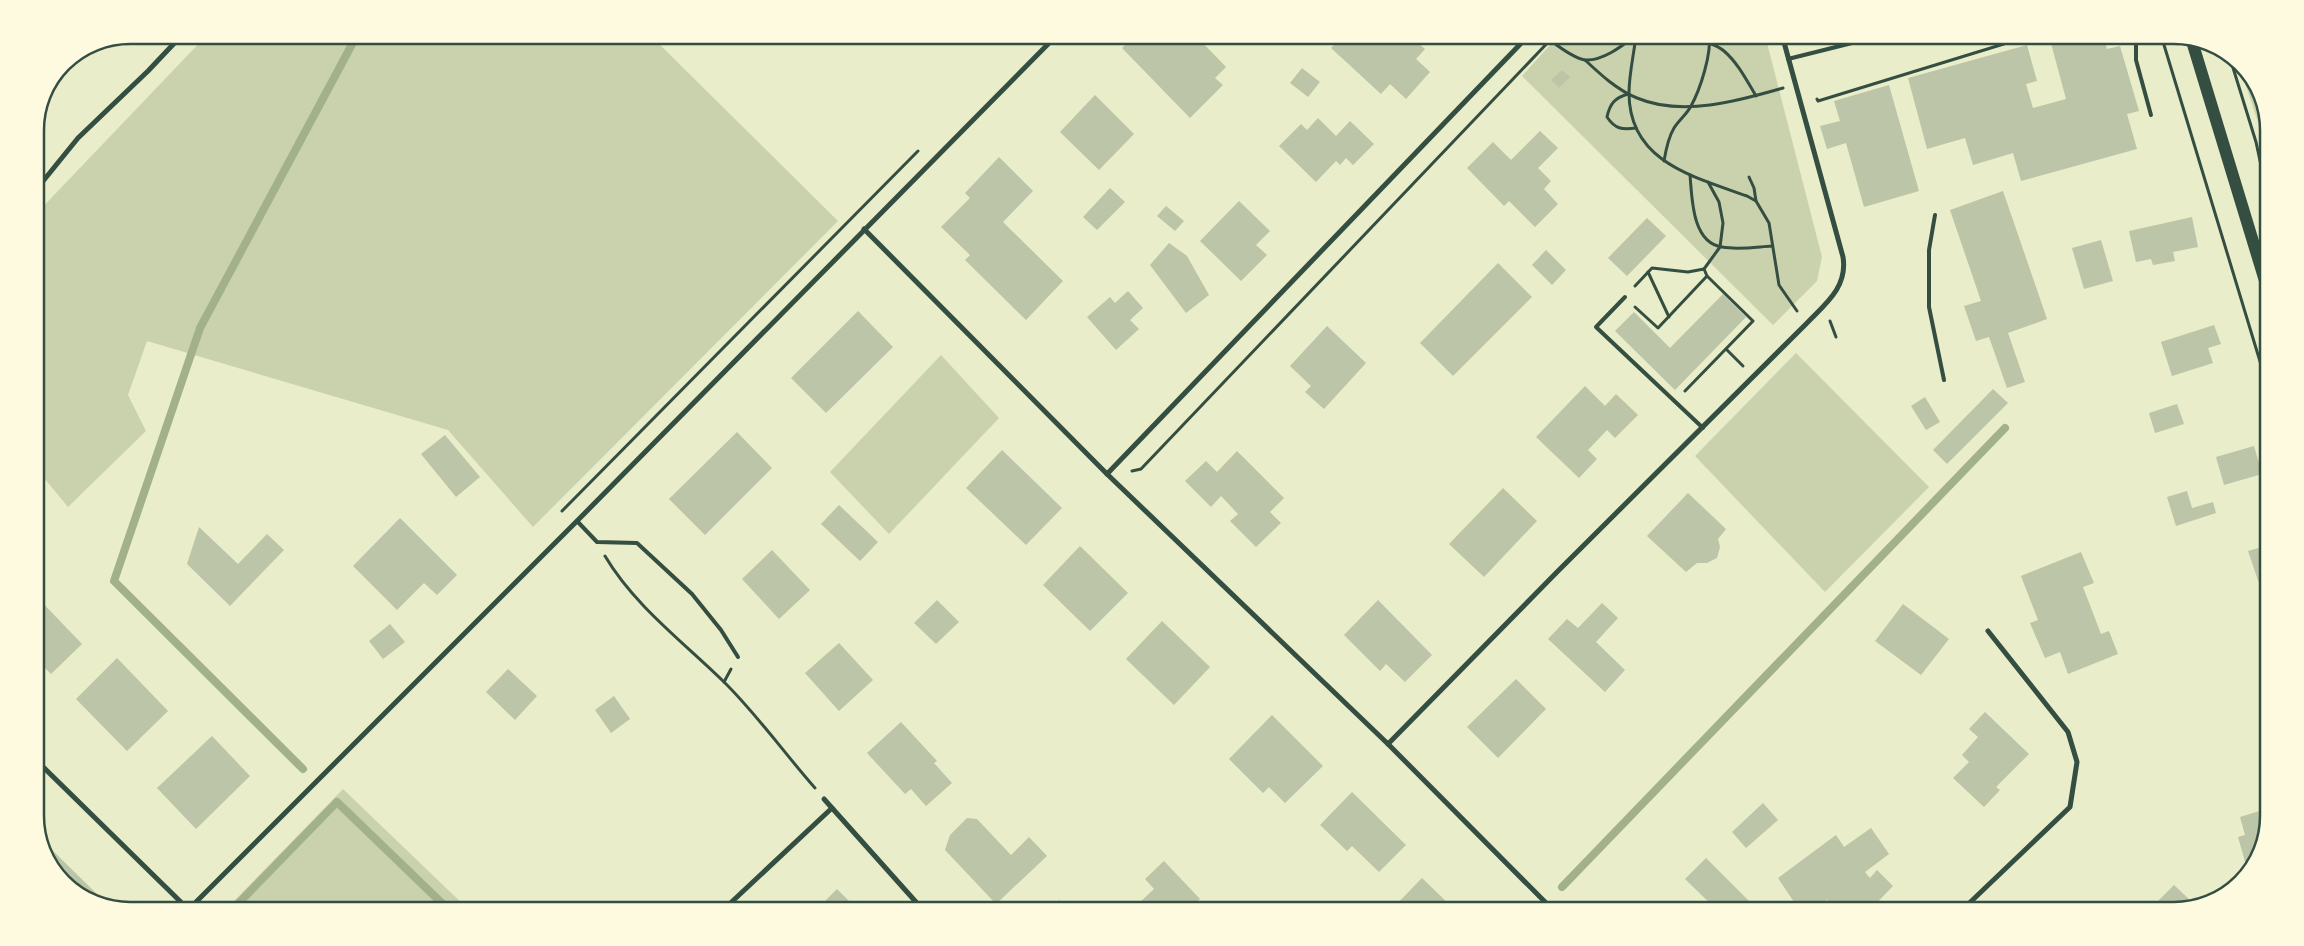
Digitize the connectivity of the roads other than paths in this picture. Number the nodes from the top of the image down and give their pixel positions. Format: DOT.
graph roads {
  1 [pos="174,44"];
  2 [pos="1048,44"];
  3 [pos="1520,44"];
  4 [pos="1784,44"];
  5 [pos="1848,44"];
  6 [pos="2136,44"];
  7 [pos="2193,46"];
  8 [pos="1788,59"];
  9 [pos="2151,115"];
  10 [pos="44,180"];
  11 [pos="1935,215"];
  12 [pos="864,229"];
  13 [pos="2260,264"];
  14 [pos="1625,297"];
  15 [pos="1944,380"];
  16 [pos="1703,428"];
  17 [pos="1107,474"];
  18 [pos="577,521"];
  19 [pos="1988,631"];
  20 [pos="738,657"];
  21 [pos="1388,744"];
  22 [pos="44,768"];
  23 [pos="824,799"];
  24 [pos="832,808"];
  25 [pos="180,902"];
  26 [pos="198,902"];
  27 [pos="732,902"];
  28 [pos="916,902"];
  29 [pos="1545,902"];
  30 [pos="1971,902"];
  1 -- 10 [label="street"];
  2 -- 12 [label="street"];
  3 -- 17 [label="street"];
  4 -- 8 [label="street"];
  5 -- 8 [label="lane"];
  6 -- 9 [label="lane"];
  7 -- 13 [label="main road"];
  8 -- 16 [label="street"];
  11 -- 15 [label="lane"];
  12 -- 17 [label="street"];
  12 -- 18 [label="street"];
  14 -- 16 [label="lane"];
  16 -- 21 [label="street"];
  17 -- 21 [label="street"];
  18 -- 20 [label="lane"];
  18 -- 26 [label="street"];
  19 -- 30 [label="street"];
  21 -- 29 [label="street"];
  22 -- 25 [label="street"];
  23 -- 24 [label="street"];
  24 -- 27 [label="street"];
  24 -- 28 [label="street"];
}
